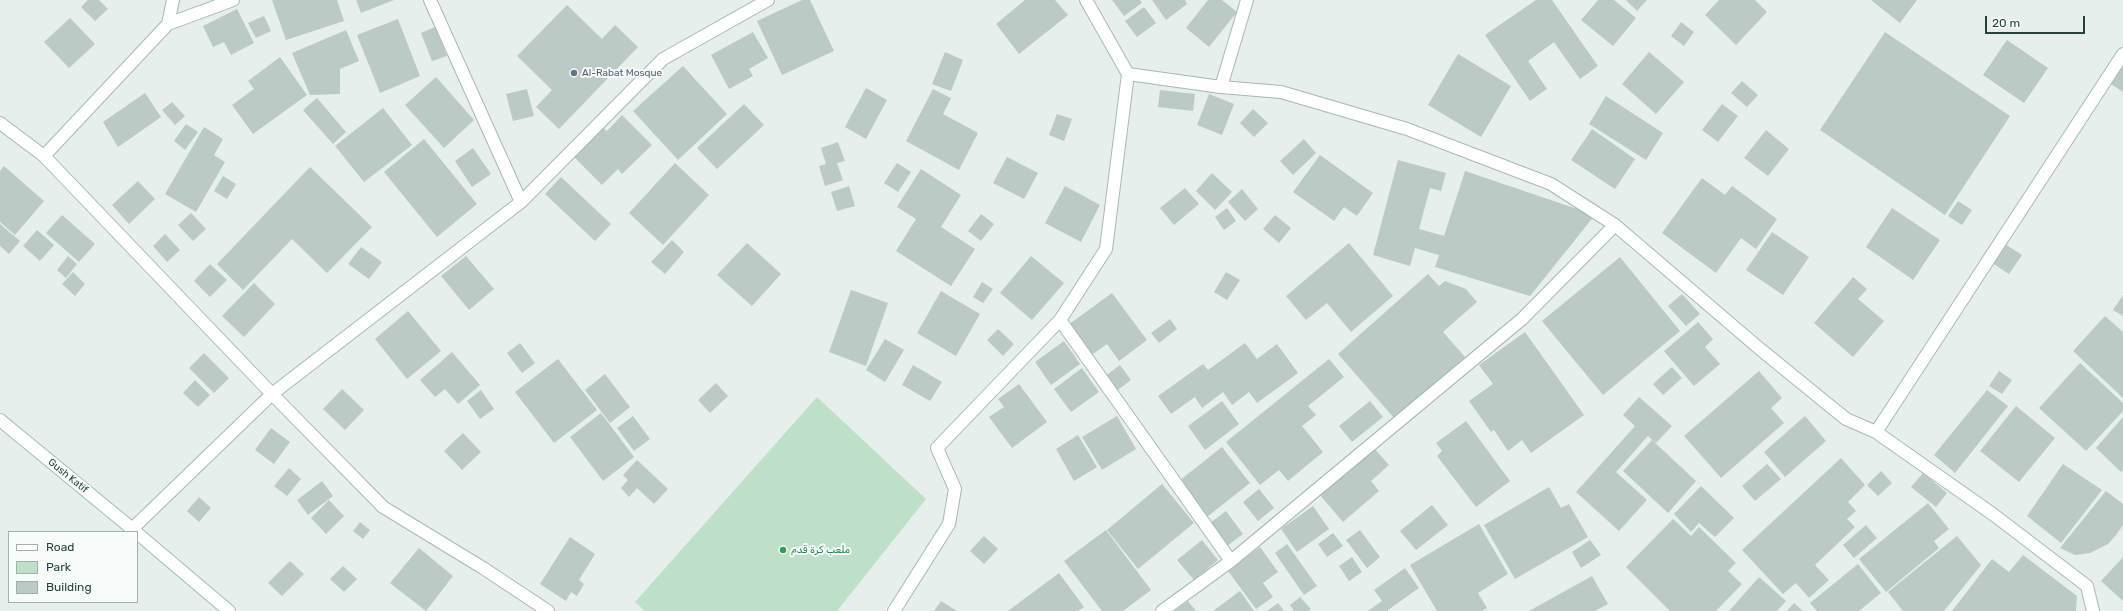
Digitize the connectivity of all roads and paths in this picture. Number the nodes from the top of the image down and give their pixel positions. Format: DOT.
graph roads {
  1 [pos="173,0"];
  2 [pos="233,0"];
  3 [pos="430,0"];
  4 [pos="768,0"];
  5 [pos="1086,0"];
  6 [pos="1247,0"];
  7 [pos="168,24"];
  8 [pos="2123,54"];
  9 [pos="1128,74"];
  10 [pos="1222,87"];
  11 [pos="0,123"];
  12 [pos="44,156"];
  13 [pos="521,202"];
  14 [pos="1615,225"];
  15 [pos="1060,320"];
  16 [pos="272,394"];
  17 [pos="0,420"];
  18 [pos="1876,432"];
  19 [pos="135,531"];
  20 [pos="138,534"];
  21 [pos="1231,561"];
  22 [pos="229,611"];
  23 [pos="548,611"];
  24 [pos="894,611"];
  25 [pos="1162,611"];
  26 [pos="2093,611"];
  1 -- 7 [label="street"];
  2 -- 7 [label="street"];
  3 -- 13 [label="street"];
  4 -- 13 [label="street"];
  5 -- 9 [label="street"];
  6 -- 10 [label="street"];
  7 -- 12 [label="street"];
  8 -- 18 [label="street"];
  9 -- 10 [label="street"];
  9 -- 15 [label="street"];
  10 -- 14 [label="street"];
  11 -- 12 [label="street"];
  12 -- 16 [label="street"];
  13 -- 16 [label="street"];
  14 -- 18 [label="street"];
  14 -- 21 [label="street"];
  15 -- 21 [label="street"];
  15 -- 24 [label="street"];
  16 -- 19 [label="street"];
  16 -- 23 [label="street"];
  17 -- 19 [label="street, Gush Katif"];
  18 -- 26 [label="street"];
  20 -- 22 [label="street, Gush Katif"];
  21 -- 25 [label="street"];
}
